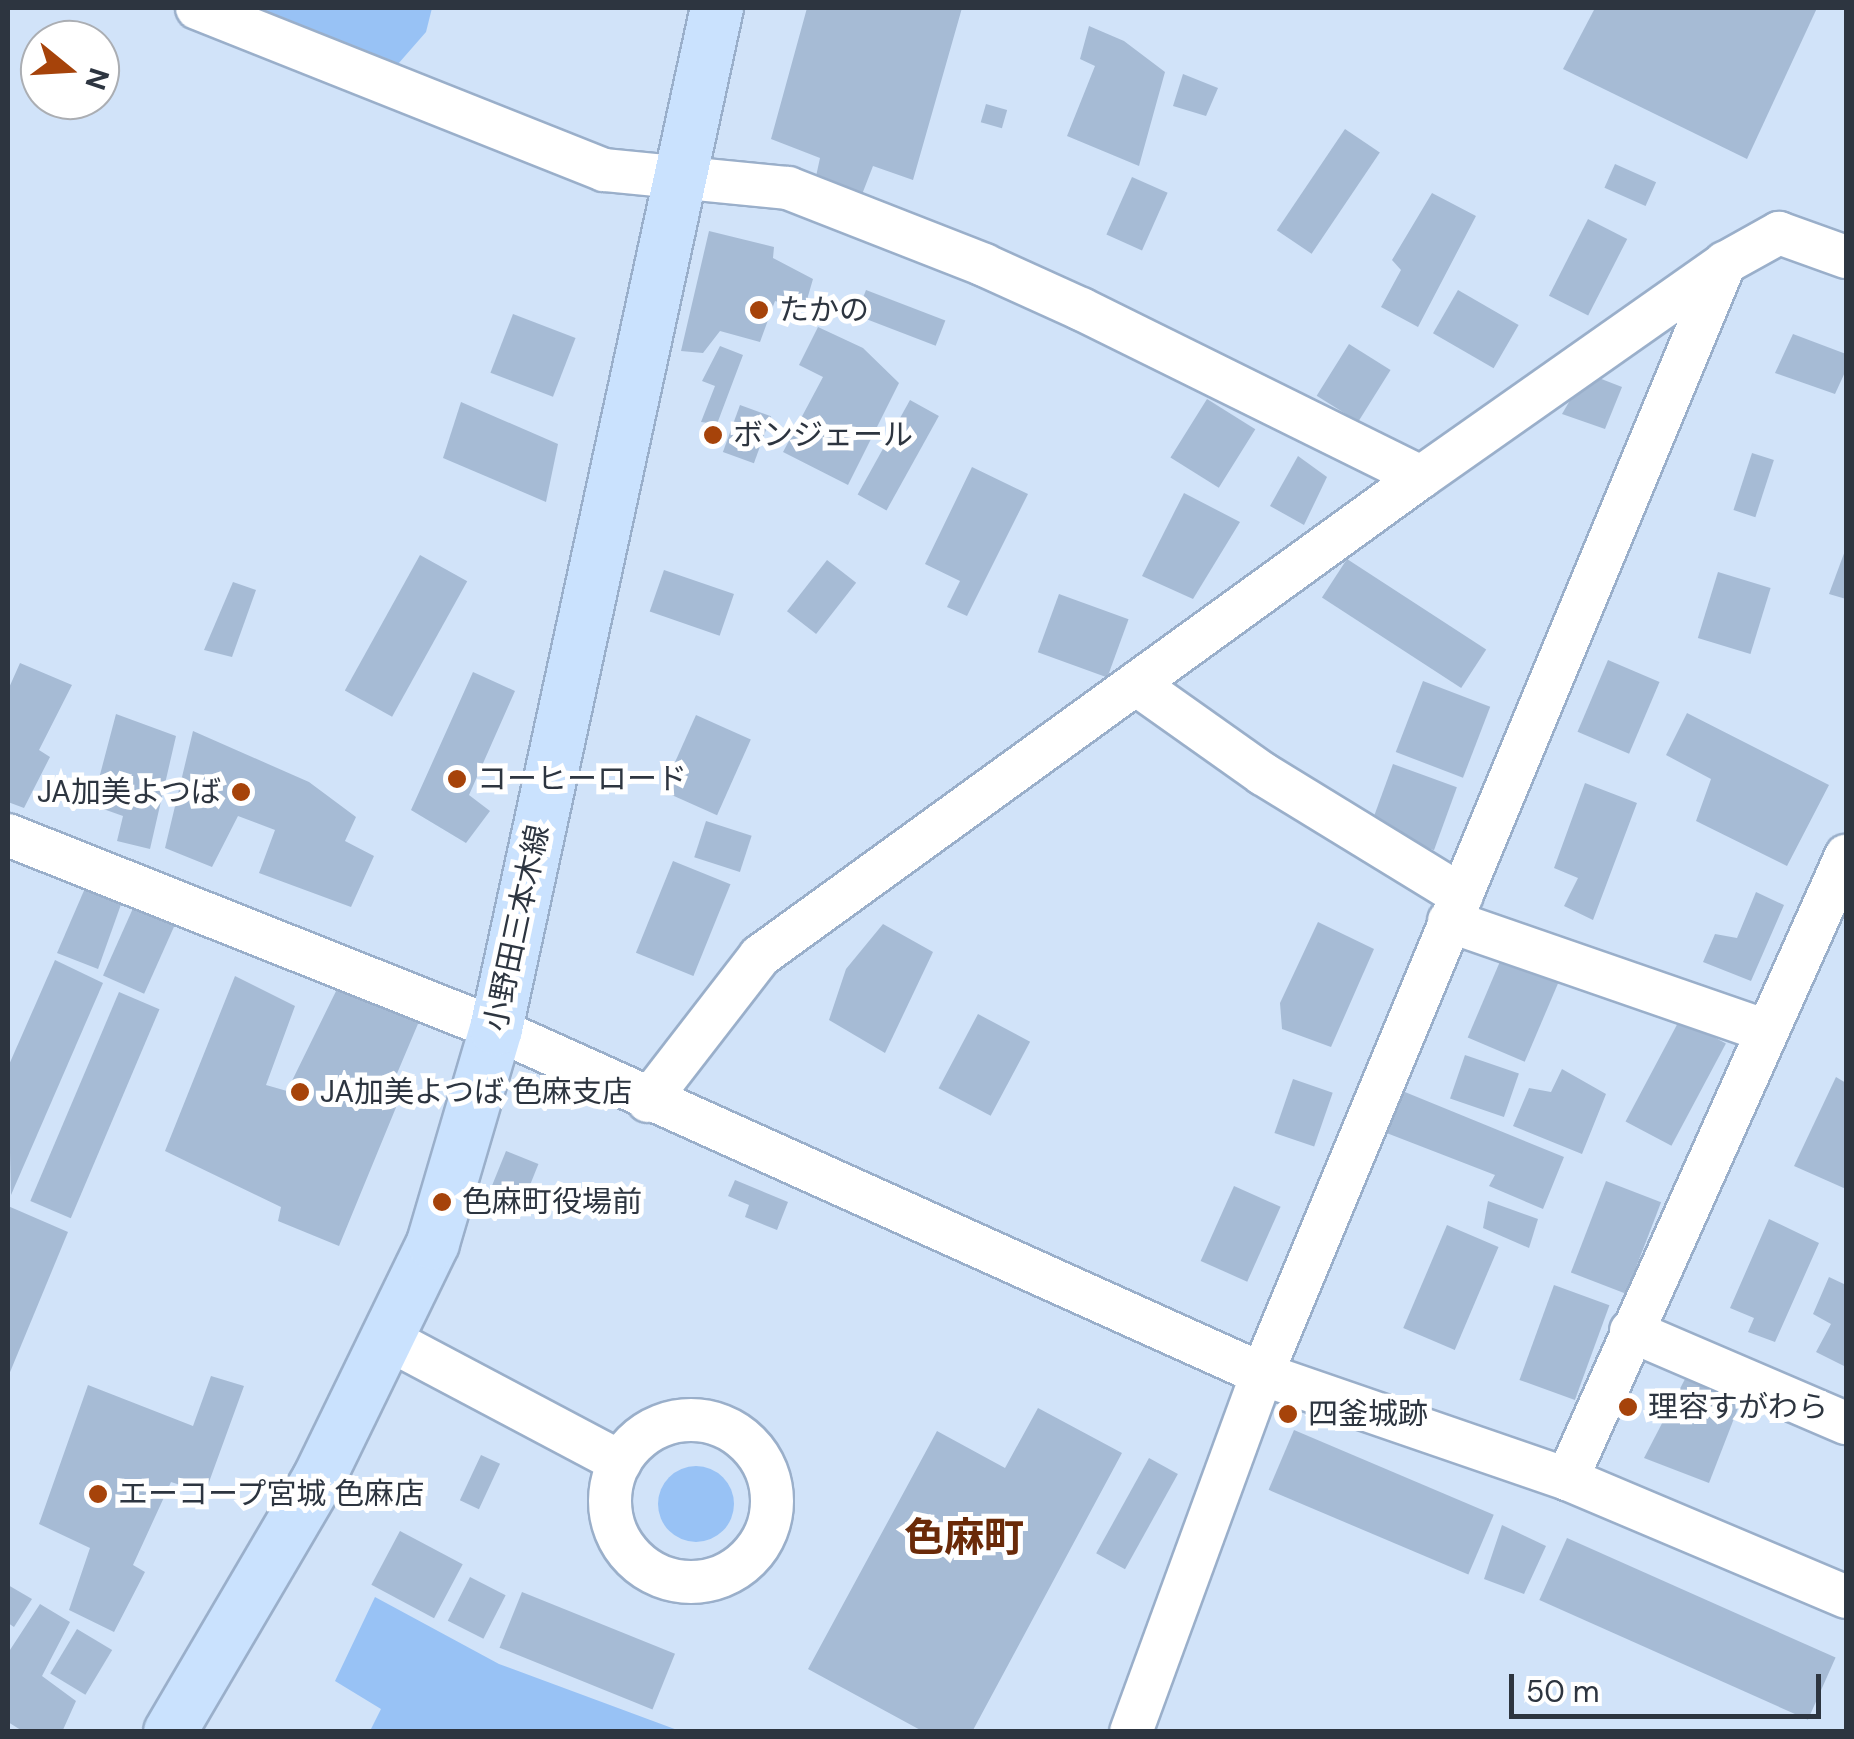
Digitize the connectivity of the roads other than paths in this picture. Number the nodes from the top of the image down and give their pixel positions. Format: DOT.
graph roads {
  1 [pos="197,8"];
  2 [pos="717,8"];
  3 [pos="681,174"];
  4 [pos="1846,258"];
  5 [pos="1725,263"];
  6 [pos="1422,477"];
  7 [pos="1136,684"];
  8 [pos="8,834"];
  9 [pos="1846,856"];
  10 [pos="1456,909"];
  11 [pos="496,1029"];
  12 [pos="1767,1031"];
  13 [pos="648,1101"];
  14 [pos="1632,1331"];
  15 [pos="386,1338"];
  16 [pos="1262,1374"];
  17 [pos="1846,1423"];
  18 [pos="620,1462"];
  19 [pos="1568,1479"];
  20 [pos="1846,1597"];
  21 [pos="170,1732"];
  22 [pos="1131,1732"];
  1 -- 3 [label="street"];
  2 -- 3 [label="main road, 小野田三本木線"];
  3 -- 6 [label="street"];
  3 -- 11 [label="main road, 小野田三本木線"];
  4 -- 5 [label="street"];
  5 -- 6 [label="street"];
  5 -- 10 [label="street"];
  6 -- 7 [label="street"];
  7 -- 10 [label="street"];
  7 -- 13 [label="street"];
  8 -- 11 [label="street"];
  9 -- 12 [label="street"];
  10 -- 12 [label="street"];
  10 -- 16 [label="street"];
  11 -- 13 [label="street"];
  11 -- 15 [label="main road, 小野田三本木線"];
  12 -- 14 [label="street"];
  13 -- 16 [label="street"];
  14 -- 17 [label="street"];
  14 -- 19 [label="street"];
  15 -- 18 [label="street"];
  15 -- 21 [label="main road, 小野田三本木線"];
  16 -- 19 [label="street"];
  16 -- 22 [label="street"];
  19 -- 20 [label="street"];
}
